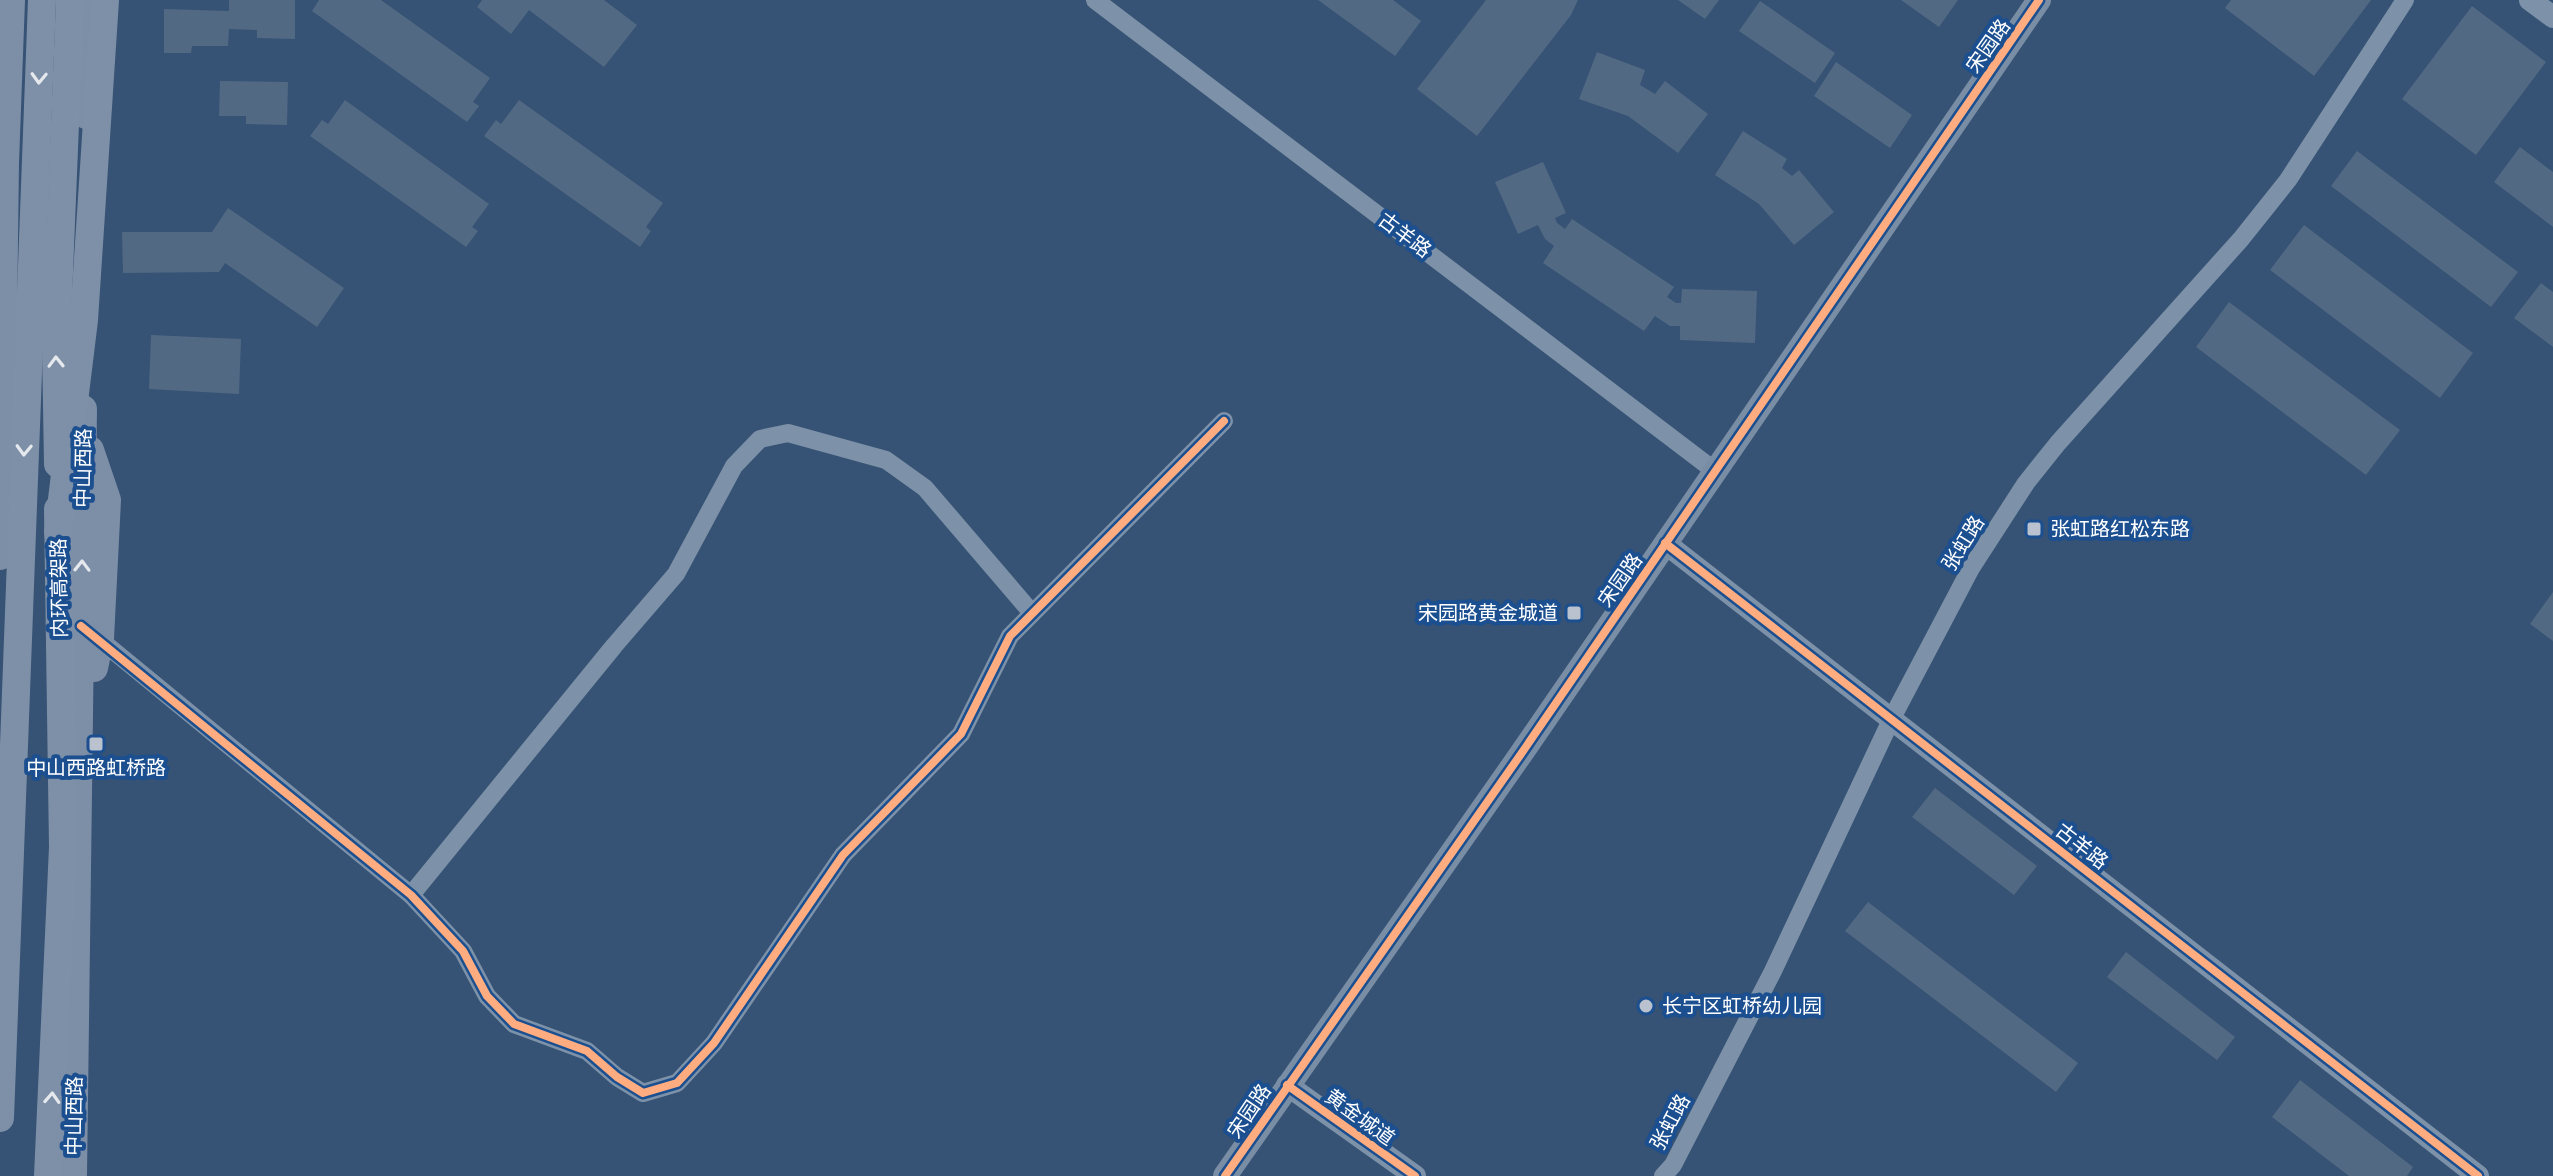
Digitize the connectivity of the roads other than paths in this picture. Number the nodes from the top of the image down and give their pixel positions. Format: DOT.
graph roads {
  1 [pos="11,0"];
  2 [pos="42,0"];
  3 [pos="70,0"];
  4 [pos="87,0"];
  5 [pos="105,0"];
  6 [pos="1095,0"];
  7 [pos="2039,0"];
  8 [pos="2405,0"];
  9 [pos="2530,0"];
  10 [pos="2553,17"];
  11 [pos="1224,421"];
  12 [pos="1715,471"];
  13 [pos="1,509"];
  14 [pos="58,532"];
  15 [pos="1665,543"];
  16 [pos="0,556"];
  17 [pos="1032,613"];
  18 [pos="91,632"];
  19 [pos="1892,718"];
  20 [pos="0,824"];
  21 [pos="7,887"];
  22 [pos="411,895"];
  23 [pos="1287,1085"];
  24 [pos="0,1118"];
  25 [pos="48,1176"];
  26 [pos="73,1176"];
  27 [pos="1225,1176"];
  28 [pos="1415,1176"];
  29 [pos="1663,1176"];
  30 [pos="2478,1176"];
  1 -- 13 [label="main road"];
  2 -- 21 [label="highway, 内环高架路, one-way"];
  14 -- 3 [label="highway, 内环高架路, one-way, bridge"];
  18 -- 4 [label="main road, 中山西路, one-way"];
  5 -- 14 [label="highway, bridge"];
  6 -- 12 [label="street, 古羊路"];
  7 -- 12 [label="main road, 宋园路"];
  8 -- 19 [label="street, 张虹路"];
  9 -- 10 [label="street"];
  11 -- 17 [label="street"];
  12 -- 15 [label="main road, 宋园路"];
  13 -- 16 [label="main road"];
  25 -- 14 [label="highway, 内环高架路, one-way"];
  15 -- 19 [label="street, 古羊路"];
  15 -- 23 [label="main road, 宋园路"];
  17 -- 22 [label="street"];
  17 -- 22 [label="street"];
  18 -- 22 [label="street"];
  18 -- 26 [label="main road, 中山西路"];
  19 -- 29 [label="street, 张虹路"];
  19 -- 30 [label="street, 古羊路"];
  20 -- 21 [label="highway"];
  21 -- 24 [label="highway, 内环高架路"];
  23 -- 27 [label="main road, 宋园路"];
  23 -- 28 [label="street, 黄金城道"];
}
